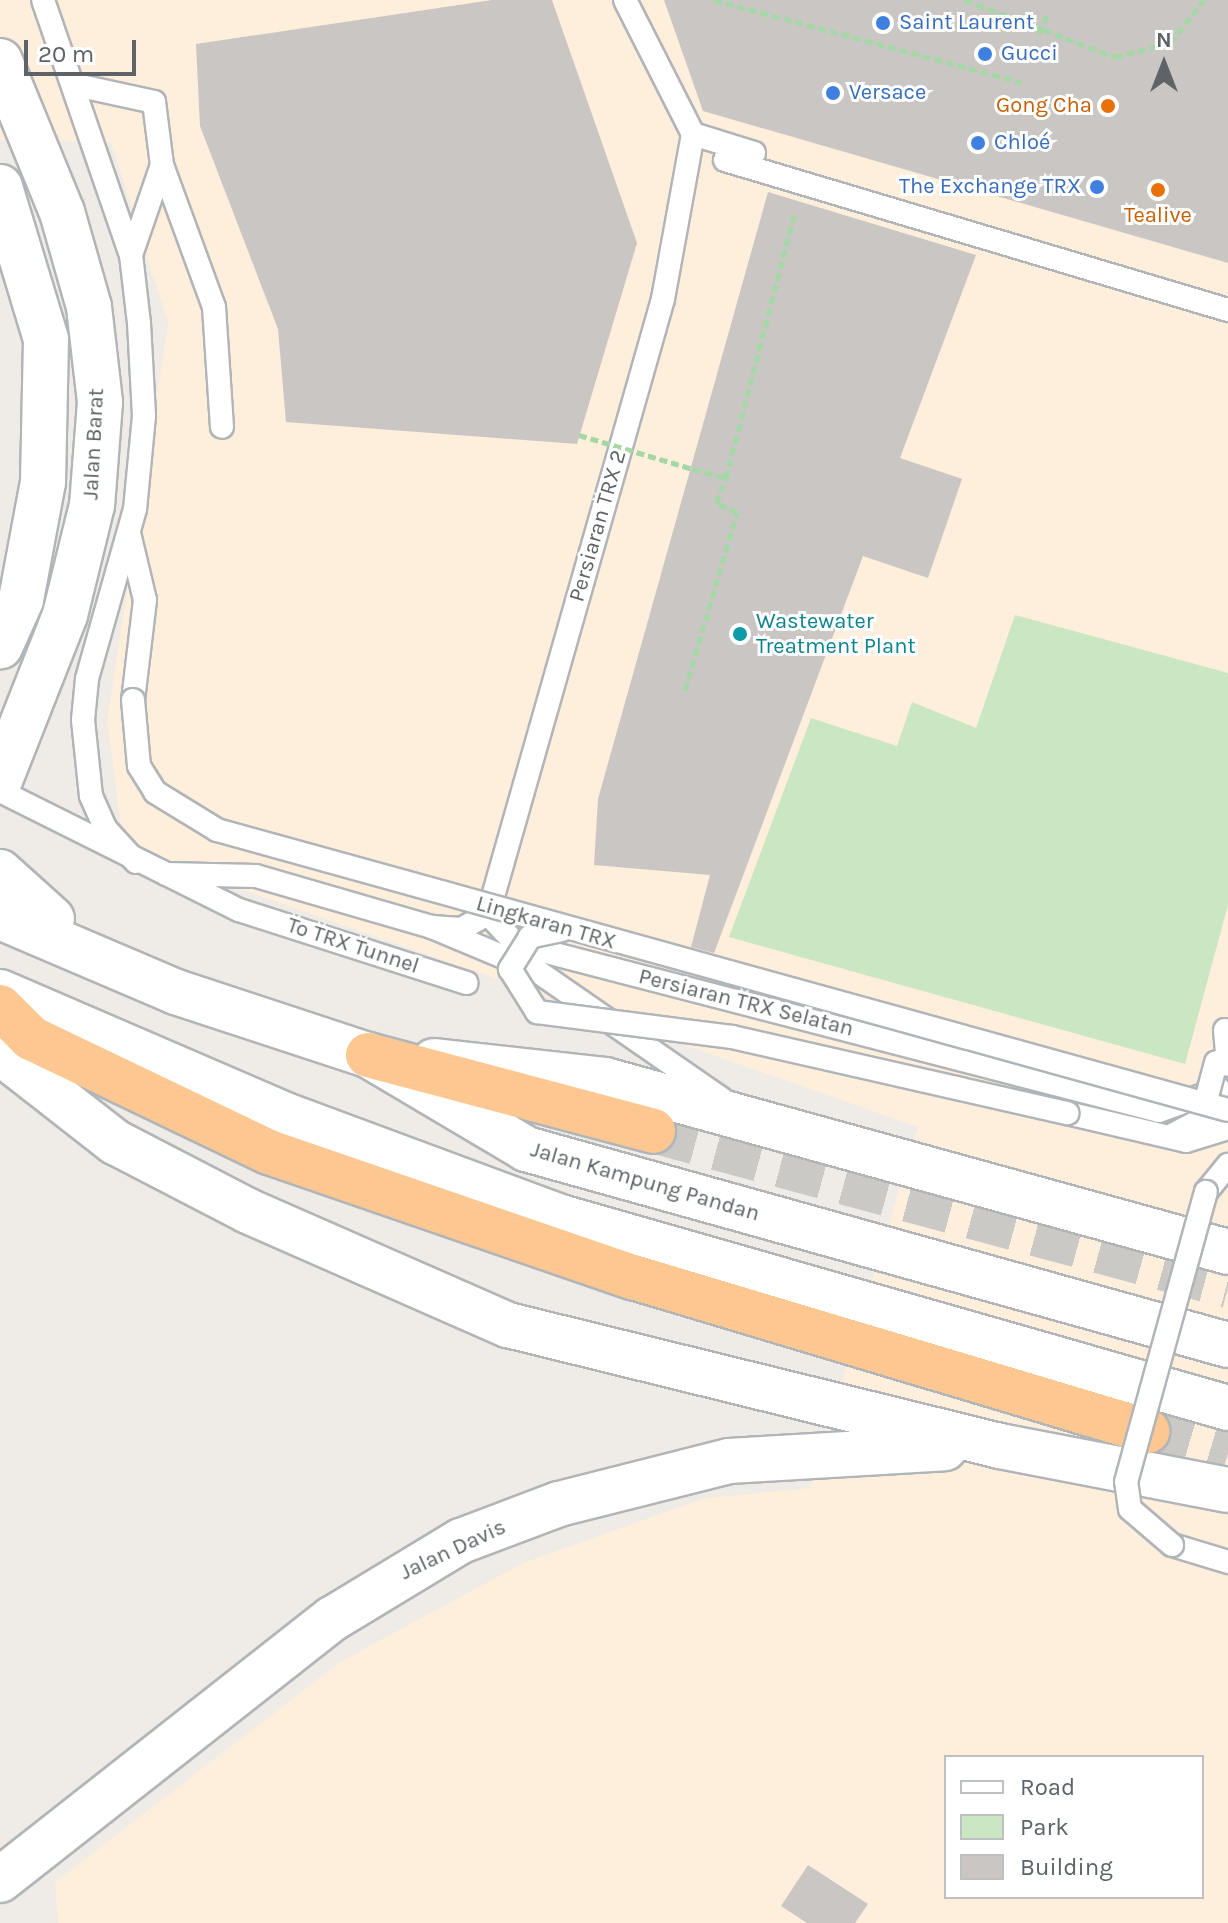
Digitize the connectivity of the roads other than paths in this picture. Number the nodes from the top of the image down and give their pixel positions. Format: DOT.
graph roads {
  1 [pos="43,0"];
  2 [pos="626,0"];
  3 [pos="0,61"];
  4 [pos="76,85"];
  5 [pos="693,134"];
  6 [pos="755,153"];
  7 [pos="725,160"];
  8 [pos="162,165"];
  9 [pos="0,187"];
  10 [pos="131,255"];
  11 [pos="1228,310"];
  12 [pos="222,427"];
  13 [pos="129,532"];
  14 [pos="0,647"];
  15 [pos="0,780"];
  16 [pos="0,791"];
  17 [pos="136,862"];
  18 [pos="0,872"];
  19 [pos="160,875"];
  20 [pos="0,886"];
  21 [pos="488,914"];
  22 [pos="0,917"];
  23 [pos="52,919"];
  24 [pos="432,927"];
  25 [pos="565,929"];
  26 [pos="467,983"];
  27 [pos="0,992"];
  28 [pos="176,992"];
  29 [pos="0,1007"];
  30 [pos="1226,1024"];
  31 [pos="0,1043"];
  32 [pos="368,1055"];
  33 [pos="1225,1068"];
  34 [pos="1206,1100"];
  35 [pos="1228,1110"];
  36 [pos="746,1115"];
  37 [pos="1228,1128"];
  38 [pos="653,1131"];
  39 [pos="1152,1134"];
  40 [pos="1228,1165"];
  41 [pos="1228,1252"];
  42 [pos="1228,1345"];
  43 [pos="1228,1408"];
  44 [pos="1147,1431"];
  45 [pos="1000,1446"];
  46 [pos="1228,1490"];
  47 [pos="1228,1562"];
  48 [pos="0,1880"];
  1 -- 4 [label="lane"];
  2 -- 5 [label="lane"];
  3 -- 15 [label="main road, Jalan Barat"];
  4 -- 8 [label="lane"];
  4 -- 10 [label="lane"];
  5 -- 6 [label="lane"];
  5 -- 21 [label="lane, Persiaran TRX 2"];
  7 -- 11 [label="lane"];
  8 -- 10 [label="lane"];
  8 -- 12 [label="lane"];
  9 -- 14 [label="main road"];
  10 -- 13 [label="lane"];
  13 -- 17 [label="lane"];
  13 -- 25 [label="lane, Lingkaran TRX, bridge"];
  16 -- 17 [label="lane, To TRX Tunnel"];
  17 -- 19 [label="lane, To TRX Tunnel"];
  18 -- 23 [label="main road"];
  19 -- 24 [label="lane"];
  19 -- 26 [label="lane, To TRX Tunnel"];
  20 -- 23 [label="main road"];
  21 -- 24 [label="lane"];
  21 -- 33 [label="lane, Persiaran TRX Selatan"];
  22 -- 28 [label="main road, Jalan Kampung Pandan"];
  23 -- 28 [label="main road"];
  24 -- 36 [label="lane"];
  25 -- 34 [label="lane, Lingkaran TRX, bridge"];
  25 -- 39 [label="lane, bridge"];
  27 -- 43 [label="main road"];
  28 -- 32 [label="main road, Jalan Kampung Pandan"];
  29 -- 44 [label="highway"];
  30 -- 33 [label="lane, bridge"];
  30 -- 34 [label="lane, bridge"];
  31 -- 45 [label="main road"];
  32 -- 36 [label="main road"];
  32 -- 38 [label="highway"];
  32 -- 42 [label="main road, Jalan Kampung Pandan"];
  33 -- 39 [label="lane"];
  34 -- 35 [label="lane, Lingkaran TRX, bridge"];
  36 -- 41 [label="main road"];
  37 -- 39 [label="lane"];
  40 -- 47 [label="lane, bridge"];
  45 -- 46 [label="main road"];
  45 -- 48 [label="main road, Jalan Davis"];
}
